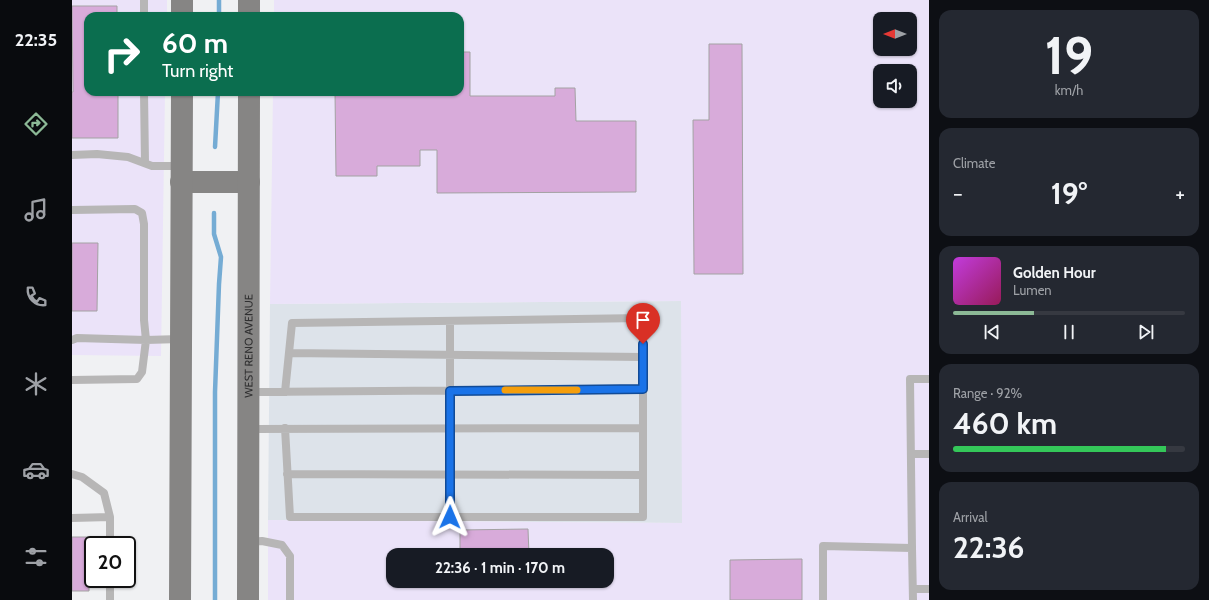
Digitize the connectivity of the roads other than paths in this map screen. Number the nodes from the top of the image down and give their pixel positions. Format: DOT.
graph roads {
  1 [pos="144,0"];
  2 [pos="182,0"];
  3 [pos="249,0"];
  4 [pos="144,12"];
  5 [pos="182,12"];
  6 [pos="249,12"];
  7 [pos="144,96"];
  8 [pos="182,96"];
  9 [pos="249,96"];
  10 [pos="72,155"];
  11 [pos="145,163"];
  12 [pos="181,174"];
  13 [pos="249,182"];
  14 [pos="72,210"];
  15 [pos="450,321"];
  16 [pos="181,339"];
  17 [pos="72,340"];
  18 [pos="146,340"];
  19 [pos="289,353"];
  20 [pos="449,355"];
  21 [pos="643,357"];
  22 [pos="72,380"];
  23 [pos="929,380"];
  24 [pos="643,389"];
  25 [pos="450,391"];
  26 [pos="248,392"];
  27 [pos="285,392"];
  28 [pos="285,428"];
  29 [pos="450,428"];
  30 [pos="643,428"];
  31 [pos="248,429"];
  32 [pos="911,454"];
  33 [pos="929,454"];
  34 [pos="72,474"];
  35 [pos="287,474"];
  36 [pos="451,474"];
  37 [pos="643,475"];
  38 [pos="110,517"];
  39 [pos="450,517"];
  40 [pos="72,518"];
  41 [pos="110,536"];
  42 [pos="248,542"];
  43 [pos="912,548"];
  44 [pos="110,588"];
  45 [pos="913,589"];
  46 [pos="929,589"];
  47 [pos="110,600"];
  48 [pos="180,600"];
  49 [pos="248,600"];
  50 [pos="290,600"];
  51 [pos="823,600"];
  52 [pos="913,600"];
  1 -- 4 [label="lane"];
  2 -- 5 [label="main road"];
  3 -- 6 [label="main road"];
  7 -- 11 [label="lane"];
  8 -- 12 [label="main road"];
  9 -- 13 [label="main road, WEST RENO AVENUE"];
  10 -- 11 [label="lane"];
  11 -- 12 [label="lane"];
  12 -- 13 [label="main road"];
  12 -- 16 [label="main road"];
  13 -- 26 [label="main road, WEST RENO AVENUE"];
  14 -- 18 [label="lane"];
  15 -- 19 [label="lane"];
  15 -- 20 [label="lane"];
  15 -- 21 [label="lane"];
  16 -- 18 [label="lane"];
  16 -- 48 [label="main road"];
  17 -- 18 [label="lane"];
  18 -- 22 [label="lane"];
  19 -- 20 [label="lane"];
  19 -- 27 [label="lane"];
  20 -- 21 [label="lane"];
  20 -- 25 [label="lane"];
  21 -- 24 [label="lane"];
  23 -- 32 [label="lane"];
  24 -- 25 [label="lane"];
  24 -- 30 [label="lane"];
  25 -- 27 [label="lane"];
  25 -- 29 [label="lane"];
  26 -- 27 [label="lane"];
  26 -- 31 [label="main road, WEST RENO AVENUE"];
  28 -- 29 [label="lane"];
  28 -- 31 [label="lane"];
  28 -- 35 [label="lane"];
  29 -- 30 [label="lane"];
  29 -- 36 [label="lane"];
  30 -- 37 [label="lane"];
  31 -- 42 [label="main road, WEST RENO AVENUE"];
  32 -- 33 [label="lane"];
  32 -- 43 [label="lane"];
  34 -- 38 [label="lane"];
  35 -- 36 [label="lane"];
  35 -- 39 [label="lane"];
  36 -- 37 [label="lane"];
  36 -- 39 [label="lane"];
  37 -- 39 [label="lane"];
  38 -- 40 [label="lane"];
  38 -- 41 [label="lane"];
  42 -- 49 [label="main road, WEST RENO AVENUE"];
  42 -- 50 [label="lane"];
  43 -- 45 [label="lane"];
  43 -- 51 [label="lane"];
  44 -- 47 [label="lane"];
  45 -- 46 [label="lane"];
  45 -- 52 [label="lane"];
}
